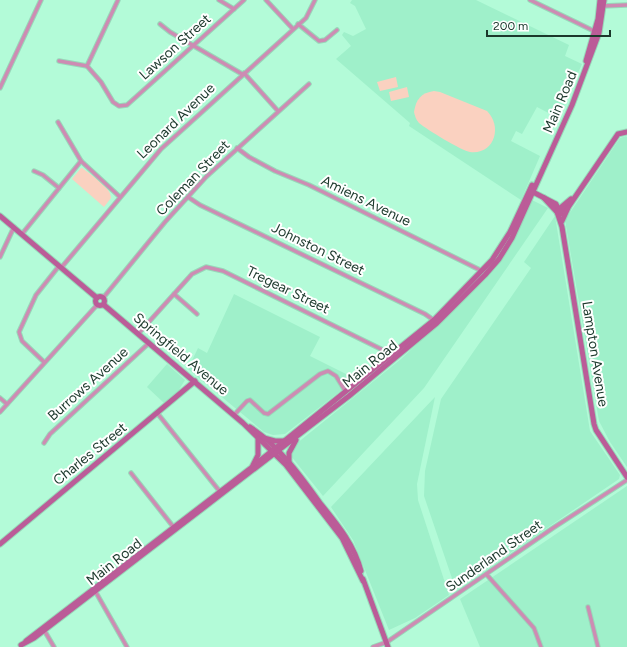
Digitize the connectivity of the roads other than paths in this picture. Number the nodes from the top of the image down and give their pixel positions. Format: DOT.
graph roads {
  1 [pos="41,0"];
  2 [pos="118,0"];
  3 [pos="219,0"];
  4 [pos="244,0"];
  5 [pos="266,0"];
  6 [pos="315,0"];
  7 [pos="530,0"];
  8 [pos="604,0"];
  9 [pos="601,4"];
  10 [pos="627,6"];
  11 [pos="234,9"];
  12 [pos="160,24"];
  13 [pos="298,24"];
  14 [pos="293,29"];
  15 [pos="337,30"];
  16 [pos="597,32"];
  17 [pos="194,46"];
  18 [pos="59,61"];
  19 [pos="87,66"];
  20 [pos="243,73"];
  21 [pos="309,84"];
  22 [pos="0,88"];
  23 [pos="278,111"];
  24 [pos="58,122"];
  25 [pos="627,132"];
  26 [pos="237,148"];
  27 [pos="81,162"];
  28 [pos="34,171"];
  29 [pos="59,188"];
  30 [pos="531,191"];
  31 [pos="575,195"];
  32 [pos="120,196"];
  33 [pos="188,197"];
  34 [pos="570,204"];
  35 [pos="559,210"];
  36 [pos="0,216"];
  37 [pos="562,224"];
  38 [pos="14,228"];
  39 [pos="22,234"];
  40 [pos="0,257"];
  41 [pos="60,267"];
  42 [pos="484,273"];
  43 [pos="174,294"];
  44 [pos="97,298"];
  45 [pos="103,298"];
  46 [pos="104,304"];
  47 [pos="97,305"];
  48 [pos="197,314"];
  49 [pos="435,321"];
  50 [pos="138,334"];
  51 [pos="149,343"];
  52 [pos="394,357"];
  53 [pos="44,362"];
  54 [pos="195,381"];
  55 [pos="348,394"];
  56 [pos="0,398"];
  57 [pos="7,404"];
  58 [pos="0,412"];
  59 [pos="158,414"];
  60 [pos="234,415"];
  61 [pos="307,429"];
  62 [pos="261,438"];
  63 [pos="285,440"];
  64 [pos="44,443"];
  65 [pos="275,451"];
  66 [pos="289,462"];
  67 [pos="251,468"];
  68 [pos="131,473"];
  69 [pos="627,477"];
  70 [pos="627,480"];
  71 [pos="221,493"];
  72 [pos="175,529"];
  73 [pos="0,544"];
  74 [pos="487,575"];
  75 [pos="363,580"];
  76 [pos="95,590"];
  77 [pos="588,607"];
  78 [pos="43,629"];
  79 [pos="388,645"];
  80 [pos="20,646"];
  81 [pos="54,647"];
  82 [pos="127,647"];
  83 [pos="373,647"];
  84 [pos="541,647"];
  85 [pos="598,647"];
  1 -- 22 [label="street"];
  2 -- 19 [label="street"];
  3 -- 11 [label="street"];
  4 -- 11 [label="street, Lawson Street"];
  5 -- 14 [label="street"];
  6 -- 13 [label="street, Leonard Avenue"];
  7 -- 16 [label="street"];
  8 -- 9 [label="street, Main Road"];
  9 -- 10 [label="street"];
  9 -- 16 [label="street, Main Road"];
  11 -- 17 [label="street, Lawson Street"];
  12 -- 17 [label="street"];
  13 -- 14 [label="street, Leonard Avenue"];
  13 -- 15 [label="street"];
  14 -- 20 [label="street, Leonard Avenue"];
  16 -- 30 [label="street, Main Road"];
  17 -- 19 [label="street, Lawson Street"];
  17 -- 20 [label="street"];
  18 -- 19 [label="street"];
  20 -- 23 [label="street"];
  20 -- 32 [label="street, Leonard Avenue"];
  21 -- 23 [label="street, Coleman Street"];
  23 -- 26 [label="street, Coleman Street"];
  24 -- 27 [label="street"];
  25 -- 31 [label="street"];
  26 -- 33 [label="street, Coleman Street"];
  26 -- 42 [label="street, Amiens Avenue"];
  27 -- 29 [label="street"];
  27 -- 32 [label="street"];
  28 -- 29 [label="street"];
  29 -- 39 [label="street"];
  30 -- 35 [label="street"];
  30 -- 42 [label="street, Main Road"];
  31 -- 34 [label="street"];
  31 -- 35 [label="street"];
  32 -- 41 [label="street, Leonard Avenue"];
  33 -- 45 [label="street, Coleman Street"];
  33 -- 49 [label="street, Johnston Street"];
  34 -- 35 [label="street"];
  34 -- 37 [label="street"];
  35 -- 37 [label="street, Lampton Avenue"];
  36 -- 38 [label="street"];
  37 -- 69 [label="street, Lampton Avenue"];
  38 -- 39 [label="street"];
  38 -- 40 [label="street"];
  39 -- 41 [label="street"];
  41 -- 44 [label="street"];
  41 -- 53 [label="street, Leonard Avenue"];
  42 -- 49 [label="street, Main Road"];
  43 -- 48 [label="street"];
  43 -- 50 [label="street, Tregear Street"];
  43 -- 52 [label="street, Tregear Street"];
  44 -- 45 [label="street"];
  44 -- 47 [label="street"];
  45 -- 46 [label="street"];
  46 -- 47 [label="street"];
  46 -- 50 [label="street, Springfield Avenue"];
  47 -- 53 [label="street"];
  49 -- 52 [label="street, Main Road"];
  50 -- 51 [label="street, Springfield Avenue"];
  51 -- 54 [label="street, Springfield Avenue"];
  51 -- 64 [label="street, Burrows Avenue"];
  52 -- 55 [label="street, Main Road"];
  53 -- 57 [label="street"];
  54 -- 59 [label="street, Charles Street"];
  54 -- 60 [label="street, Springfield Avenue"];
  55 -- 60 [label="street"];
  55 -- 61 [label="street, Main Road"];
  55 -- 63 [label="street, Main Road"];
  56 -- 57 [label="street"];
  57 -- 58 [label="street"];
  59 -- 71 [label="street"];
  59 -- 73 [label="street, Charles Street"];
  60 -- 62 [label="street, Springfield Avenue"];
  61 -- 65 [label="street, Main Road"];
  61 -- 66 [label="street"];
  62 -- 63 [label="street"];
  62 -- 65 [label="street, Springfield Avenue"];
  62 -- 67 [label="street"];
  63 -- 65 [label="street, Main Road"];
  65 -- 66 [label="street"];
  65 -- 67 [label="street, Main Road"];
  65 -- 71 [label="street, Main Road"];
  65 -- 75 [label="street"];
  66 -- 75 [label="street"];
  67 -- 71 [label="street, Main Road"];
  68 -- 72 [label="street"];
  70 -- 74 [label="street, Sunderland Street"];
  71 -- 72 [label="street, Main Road"];
  72 -- 76 [label="street, Main Road"];
  74 -- 79 [label="street, Sunderland Street"];
  74 -- 84 [label="street"];
  75 -- 79 [label="street"];
  76 -- 78 [label="street, Main Road"];
  76 -- 82 [label="street"];
  77 -- 85 [label="street"];
  78 -- 80 [label="street, Main Road"];
  78 -- 81 [label="street"];
  79 -- 83 [label="street, Sunderland Street"];
}
